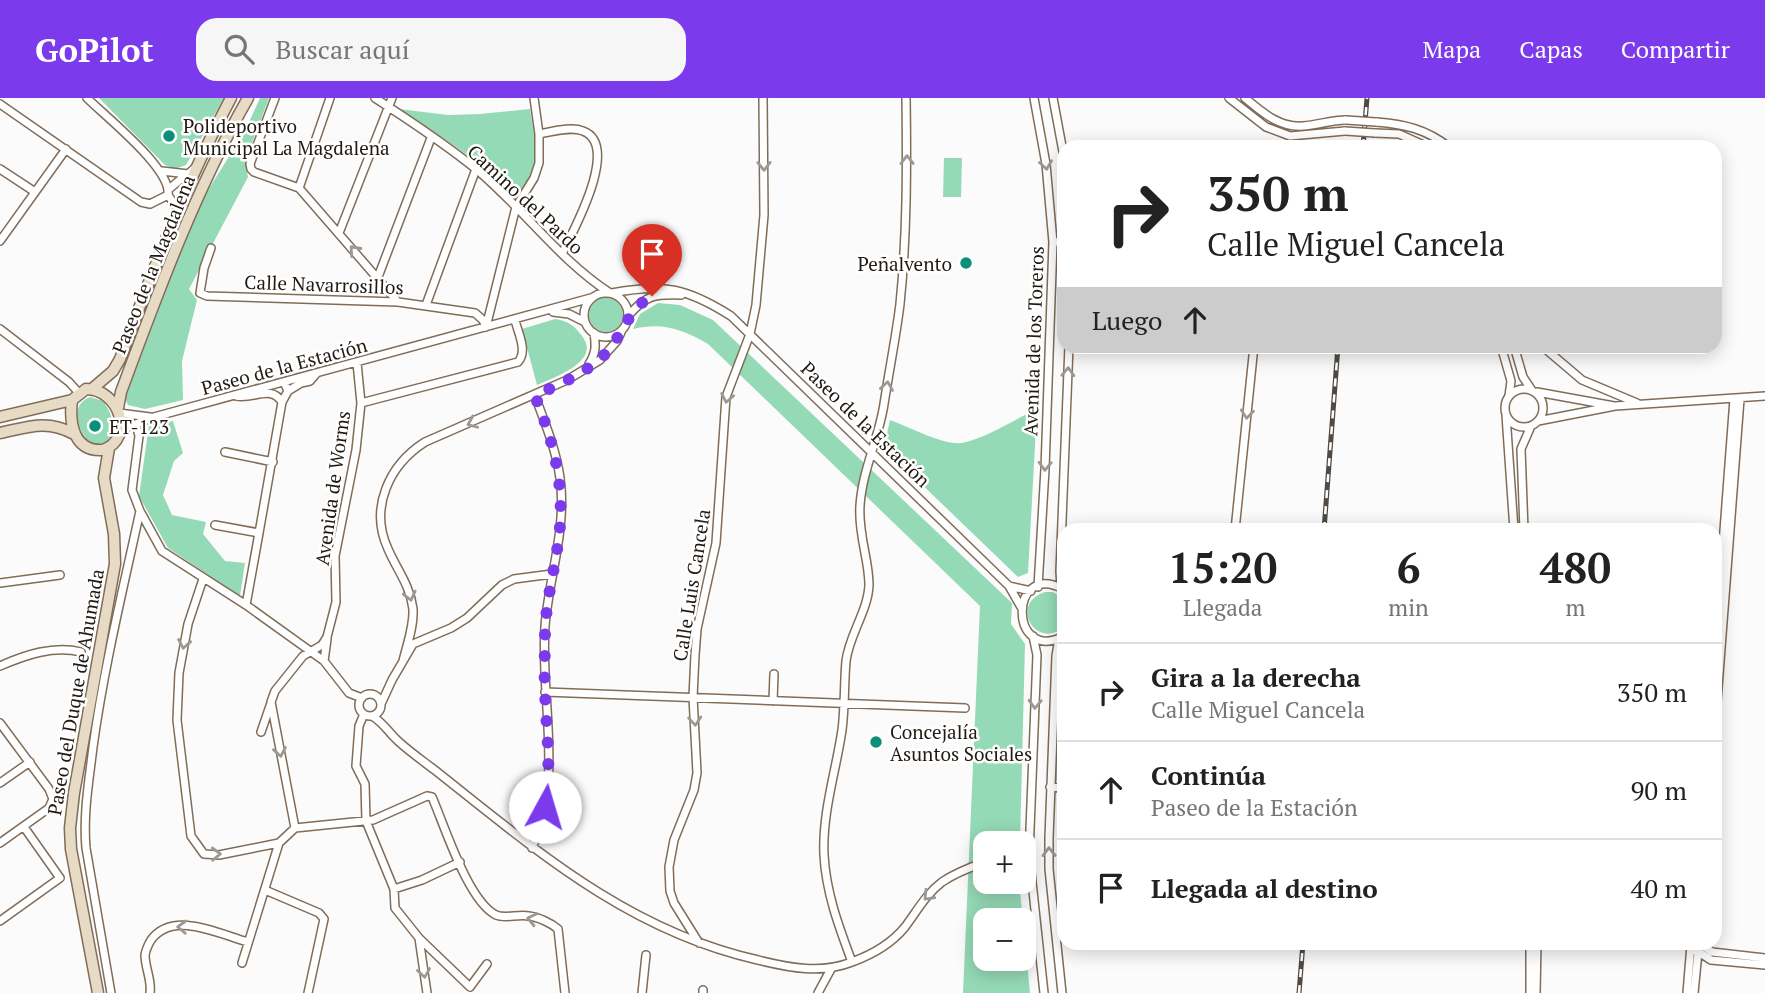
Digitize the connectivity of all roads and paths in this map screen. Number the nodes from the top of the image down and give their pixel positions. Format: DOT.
graph roads {
  1 [pos="87,98"];
  2 [pos="231,98"];
  3 [pos="248,98"];
  4 [pos="275,98"];
  5 [pos="330,98"];
  6 [pos="376,98"];
  7 [pos="392,98"];
  8 [pos="534,98"];
  9 [pos="763,98"];
  10 [pos="906,98"];
  11 [pos="1034,98"];
  12 [pos="1053,98"];
  13 [pos="1229,98"];
  14 [pos="1245,98"];
  15 [pos="0,104"];
  16 [pos="387,106"];
  17 [pos="539,134"];
  18 [pos="431,138"];
  19 [pos="1061,140"];
  20 [pos="1411,140"];
  21 [pos="1440,140"];
  22 [pos="66,149"];
  23 [pos="0,169"];
  24 [pos="476,169"];
  25 [pos="192,170"];
  26 [pos="162,172"];
  27 [pos="299,188"];
  28 [pos="35,192"];
  29 [pos="168,192"];
  30 [pos="516,207"];
  31 [pos="177,208"];
  32 [pos="339,233"];
  33 [pos="1,239"];
  34 [pos="1052,242"];
  35 [pos="1057,242"];
  36 [pos="211,248"];
  37 [pos="563,252"];
  38 [pos="378,277"];
  39 [pos="586,277"];
  40 [pos="611,293"];
  41 [pos="692,296"];
  42 [pos="592,297"];
  43 [pos="398,302"];
  44 [pos="426,305"];
  45 [pos="545,311"];
  46 [pos="628,316"];
  47 [pos="515,320"];
  48 [pos="585,322"];
  49 [pos="486,327"];
  50 [pos="0,329"];
  51 [pos="622,330"];
  52 [pos="594,333"];
  53 [pos="750,334"];
  54 [pos="1069,354"];
  55 [pos="1253,354"];
  56 [pos="1503,354"];
  57 [pos="1516,354"];
  58 [pos="1551,354"];
  59 [pos="356,363"];
  60 [pos="587,368"];
  61 [pos="316,373"];
  62 [pos="284,382"];
  63 [pos="92,389"];
  64 [pos="288,391"];
  65 [pos="1534,391"];
  66 [pos="234,395"];
  67 [pos="535,396"];
  68 [pos="1509,396"];
  69 [pos="1765,396"];
  70 [pos="76,397"];
  71 [pos="1737,399"];
  72 [pos="281,400"];
  73 [pos="361,402"];
  74 [pos="1641,404"];
  75 [pos="1615,406"];
  76 [pos="118,411"];
  77 [pos="1506,414"];
  78 [pos="0,417"];
  79 [pos="154,417"];
  80 [pos="136,424"];
  81 [pos="1535,424"];
  82 [pos="120,430"];
  83 [pos="0,433"];
  84 [pos="74,434"];
  85 [pos="109,448"];
  86 [pos="91,450"];
  87 [pos="225,452"];
  88 [pos="872,453"];
  89 [pos="273,462"];
  90 [pos="104,478"];
  91 [pos="140,510"];
  92 [pos="1062,523"];
  93 [pos="1236,523"];
  94 [pos="1514,523"];
  95 [pos="1524,523"];
  96 [pos="215,525"];
  97 [pos="259,533"];
  98 [pos="1722,569"];
  99 [pos="552,574"];
  100 [pos="60,575"];
  101 [pos="204,579"];
  102 [pos="0,583"];
  103 [pos="1009,586"];
  104 [pos="1057,586"];
  105 [pos="1034,589"];
  106 [pos="246,605"];
  107 [pos="1021,607"];
  108 [pos="1722,623"];
  109 [pos="412,629"];
  110 [pos="1034,636"];
  111 [pos="327,637"];
  112 [pos="1057,638"];
  113 [pos="422,639"];
  114 [pos="312,651"];
  115 [pos="81,652"];
  116 [pos="1057,652"];
  117 [pos="324,662"];
  118 [pos="403,662"];
  119 [pos="0,666"];
  120 [pos="774,674"];
  121 [pos="392,680"];
  122 [pos="545,692"];
  123 [pos="366,696"];
  124 [pos="693,697"];
  125 [pos="773,701"];
  126 [pos="271,702"];
  127 [pos="844,703"];
  128 [pos="381,706"];
  129 [pos="965,708"];
  130 [pos="368,715"];
  131 [pos="0,723"];
  132 [pos="389,729"];
  133 [pos="261,732"];
  134 [pos="30,762"];
  135 [pos="0,783"];
  136 [pos="1050,787"];
  137 [pos="1057,788"];
  138 [pos="366,821"];
  139 [pos="24,827"];
  140 [pos="295,828"];
  141 [pos="1027,831"];
  142 [pos="279,842"];
  143 [pos="0,844"];
  144 [pos="532,848"];
  145 [pos="460,862"];
  146 [pos="973,868"];
  147 [pos="394,888"];
  148 [pos="265,890"];
  149 [pos="1031,894"];
  150 [pos="0,921"];
  151 [pos="683,921"];
  152 [pos="676,934"];
  153 [pos="419,938"];
  154 [pos="248,942"];
  155 [pos="699,943"];
  156 [pos="1057,945"];
  157 [pos="1057,950"];
  158 [pos="1530,950"];
  159 [pos="1536,950"];
  160 [pos="1691,950"];
  161 [pos="1691,950"];
  162 [pos="1696,950"];
  163 [pos="1710,950"];
  164 [pos="646,955"];
  165 [pos="1765,958"];
  166 [pos="852,962"];
  167 [pos="242,963"];
  168 [pos="487,964"];
  169 [pos="1765,965"];
  170 [pos="831,969"];
  171 [pos="814,970"];
  172 [pos="820,989"];
  173 [pos="98,993"];
  174 [pos="111,993"];
  175 [pos="150,993"];
  176 [pos="308,993"];
  177 [pos="427,993"];
  178 [pos="565,993"];
  179 [pos="642,993"];
  180 [pos="1044,993"];
  181 [pos="1062,993"];
  182 [pos="1530,993"];
  183 [pos="1536,993"];
  184 [pos="1687,993"];
  185 [pos="1694,993"];
  1 -- 26 [label="street"];
  2 -- 25 [label="main road, Paseo de la Magdalena"];
  3 -- 76 [label="main road, Paseo de la Magdalena"];
  4 -- 27 [label="street"];
  5 -- 27 [label="street"];
  6 -- 16 [label="street, Camino del Pardo"];
  7 -- 16 [label="street"];
  8 -- 17 [label="street"];
  9 -- 53 [label="street, Calle Luis Cancela, one-way"];
  88 -- 10 [label="street, one-way"];
  11 -- 34 [label="street, Avenida de los Toreros, one-way"];
  12 -- 19 [label="street"];
  13 -- 20 [label="street, bridge"];
  14 -- 21 [label="street, bridge"];
  15 -- 22 [label="street"];
  16 -- 18 [label="street, Camino del Pardo"];
  16 -- 32 [label="street"];
  17 -- 30 [label="street"];
  17 -- 37 [label="street"];
  18 -- 24 [label="street, Camino del Pardo"];
  18 -- 38 [label="street"];
  22 -- 28 [label="street"];
  22 -- 29 [label="street"];
  23 -- 28 [label="street"];
  24 -- 30 [label="street, Camino del Pardo"];
  24 -- 44 [label="street"];
  25 -- 26 [label="street"];
  25 -- 29 [label="street"];
  25 -- 31 [label="main road, Paseo de la Magdalena"];
  26 -- 29 [label="street"];
  27 -- 32 [label="street"];
  28 -- 33 [label="street"];
  29 -- 31 [label="street"];
  30 -- 37 [label="street, Camino del Pardo"];
  30 -- 49 [label="street"];
  31 -- 63 [label="main road, Paseo de la Magdalena"];
  38 -- 32 [label="street, one-way"];
  34 -- 35 [label="street"];
  34 -- 105 [label="street, Avenida de los Toreros, one-way"];
  36 -- 43 [label="street, Calle Navarrosillos"];
  37 -- 39 [label="street, Camino del Pardo"];
  38 -- 43 [label="street"];
  39 -- 40 [label="street, Camino del Pardo"];
  39 -- 42 [label="street, Camino del Pardo"];
  40 -- 41 [label="street, Paseo de la Estación"];
  40 -- 42 [label="street"];
  40 -- 46 [label="street"];
  41 -- 46 [label="street, Paseo de la Estación"];
  41 -- 53 [label="street, Paseo de la Estación"];
  42 -- 45 [label="street, Paseo de la Estación"];
  42 -- 48 [label="street"];
  43 -- 44 [label="street, Calle Navarrosillos"];
  44 -- 49 [label="street, Calle Navarrosillos"];
  45 -- 47 [label="street, Paseo de la Estación"];
  45 -- 48 [label="street, Paseo de la Estación"];
  46 -- 51 [label="street"];
  47 -- 49 [label="street, Paseo de la Estación"];
  47 -- 73 [label="street"];
  48 -- 52 [label="street"];
  49 -- 59 [label="street, Paseo de la Estación"];
  50 -- 70 [label="street"];
  51 -- 52 [label="street"];
  51 -- 60 [label="street"];
  52 -- 60 [label="street"];
  53 -- 88 [label="street, Paseo de la Estación"];
  53 -- 124 [label="street, Calle Luis Cancela, one-way"];
  92 -- 54 [label="street, Avenida de los Toreros, one-way"];
  55 -- 93 [label="street, one-way"];
  56 -- 68 [label="street"];
  57 -- 65 [label="street"];
  58 -- 74 [label="street"];
  59 -- 61 [label="street, Paseo de la Estación"];
  59 -- 73 [label="street, Avenida de Worms"];
  60 -- 67 [label="street"];
  61 -- 62 [label="street, Paseo de la Estación"];
  61 -- 64 [label="street"];
  62 -- 64 [label="street"];
  62 -- 66 [label="street, Paseo de la Estación"];
  62 -- 72 [label="street"];
  63 -- 70 [label="main road"];
  63 -- 76 [label="main road"];
  64 -- 72 [label="street"];
  65 -- 68 [label="street"];
  65 -- 75 [label="street"];
  65 -- 81 [label="street"];
  66 -- 72 [label="street"];
  66 -- 79 [label="street, Paseo de la Estación"];
  67 -- 99 [label="street"];
  67 -- 109 [label="street, one-way"];
  68 -- 77 [label="street"];
  69 -- 71 [label="street"];
  70 -- 78 [label="main road"];
  70 -- 84 [label="main road"];
  71 -- 74 [label="street"];
  71 -- 98 [label="street"];
  71 -- 108 [label="street"];
  72 -- 89 [label="street"];
  73 -- 111 [label="street, Avenida de Worms"];
  74 -- 75 [label="street"];
  75 -- 81 [label="street"];
  76 -- 79 [label="street, Paseo de la Estación"];
  76 -- 82 [label="main road"];
  77 -- 81 [label="street"];
  77 -- 94 [label="street"];
  79 -- 80 [label="street, Paseo de la Estación"];
  80 -- 82 [label="street, Paseo de la Estación"];
  80 -- 91 [label="street"];
  81 -- 95 [label="street"];
  82 -- 85 [label="main road"];
  83 -- 84 [label="main road"];
  84 -- 86 [label="main road"];
  85 -- 86 [label="main road"];
  85 -- 90 [label="main road, Paseo del Duque de Ahumada"];
  86 -- 90 [label="main road, Paseo del Duque de Ahumada"];
  87 -- 89 [label="street"];
  88 -- 103 [label="street, Paseo de la Estación"];
  88 -- 127 [label="street"];
  89 -- 97 [label="street"];
  90 -- 173 [label="main road, Paseo del Duque de Ahumada"];
  91 -- 101 [label="street"];
  91 -- 174 [label="street"];
  96 -- 97 [label="street"];
  97 -- 106 [label="street"];
  99 -- 113 [label="street"];
  99 -- 122 [label="street"];
  100 -- 102 [label="street"];
  101 -- 106 [label="street"];
  101 -- 142 [label="street, one-way"];
  103 -- 105 [label="street"];
  103 -- 107 [label="street, Paseo de la Estación"];
  104 -- 105 [label="street"];
  105 -- 107 [label="street"];
  106 -- 114 [label="street"];
  107 -- 110 [label="street, Paseo de la Estación"];
  109 -- 113 [label="street"];
  109 -- 118 [label="street"];
  110 -- 112 [label="street"];
  110 -- 141 [label="street, one-way"];
  111 -- 114 [label="street"];
  111 -- 117 [label="street, Avenida de Worms"];
  113 -- 118 [label="street"];
  114 -- 117 [label="street"];
  114 -- 126 [label="street"];
  115 -- 119 [label="street"];
  116 -- 136 [label="street"];
  117 -- 123 [label="street"];
  118 -- 121 [label="street"];
  120 -- 125 [label="street"];
  121 -- 123 [label="street"];
  121 -- 128 [label="street"];
  122 -- 124 [label="street"];
  122 -- 144 [label="street"];
  123 -- 128 [label="street"];
  123 -- 130 [label="street"];
  124 -- 125 [label="street"];
  124 -- 151 [label="street, Calle Luis Cancela, one-way"];
  125 -- 127 [label="street"];
  126 -- 133 [label="street"];
  126 -- 140 [label="street, one-way"];
  127 -- 129 [label="street"];
  127 -- 166 [label="street"];
  128 -- 130 [label="street"];
  128 -- 132 [label="street"];
  130 -- 132 [label="street"];
  130 -- 138 [label="street"];
  131 -- 134 [label="street"];
  132 -- 144 [label="street"];
  134 -- 135 [label="street"];
  134 -- 139 [label="street"];
  136 -- 137 [label="street"];
  156 -- 136 [label="street, one-way"];
  138 -- 140 [label="street"];
  138 -- 145 [label="street"];
  138 -- 147 [label="street"];
  139 -- 143 [label="street"];
  139 -- 150 [label="street"];
  140 -- 142 [label="street"];
  142 -- 148 [label="street"];
  144 -- 152 [label="street"];
  145 -- 147 [label="street"];
  178 -- 145 [label="street, one-way"];
  146 -- 166 [label="street, one-way"];
  147 -- 153 [label="street"];
  148 -- 154 [label="street"];
  148 -- 176 [label="street"];
  149 -- 180 [label="street"];
  151 -- 152 [label="street"];
  151 -- 155 [label="street, Calle Luis Cancela"];
  152 -- 155 [label="street"];
  153 -- 168 [label="street"];
  153 -- 177 [label="street, one-way"];
  154 -- 167 [label="street"];
  154 -- 175 [label="street, one-way"];
  155 -- 171 [label="street"];
  181 -- 157 [label="street, one-way"];
  158 -- 182 [label="street"];
  159 -- 183 [label="street"];
  160 -- 184 [label="street"];
  161 -- 185 [label="street"];
  162 -- 169 [label="street"];
  163 -- 165 [label="street"];
  164 -- 179 [label="street"];
  166 -- 170 [label="street"];
  170 -- 171 [label="street"];
  170 -- 172 [label="street"];
  171 -- 172 [label="street"];
}
